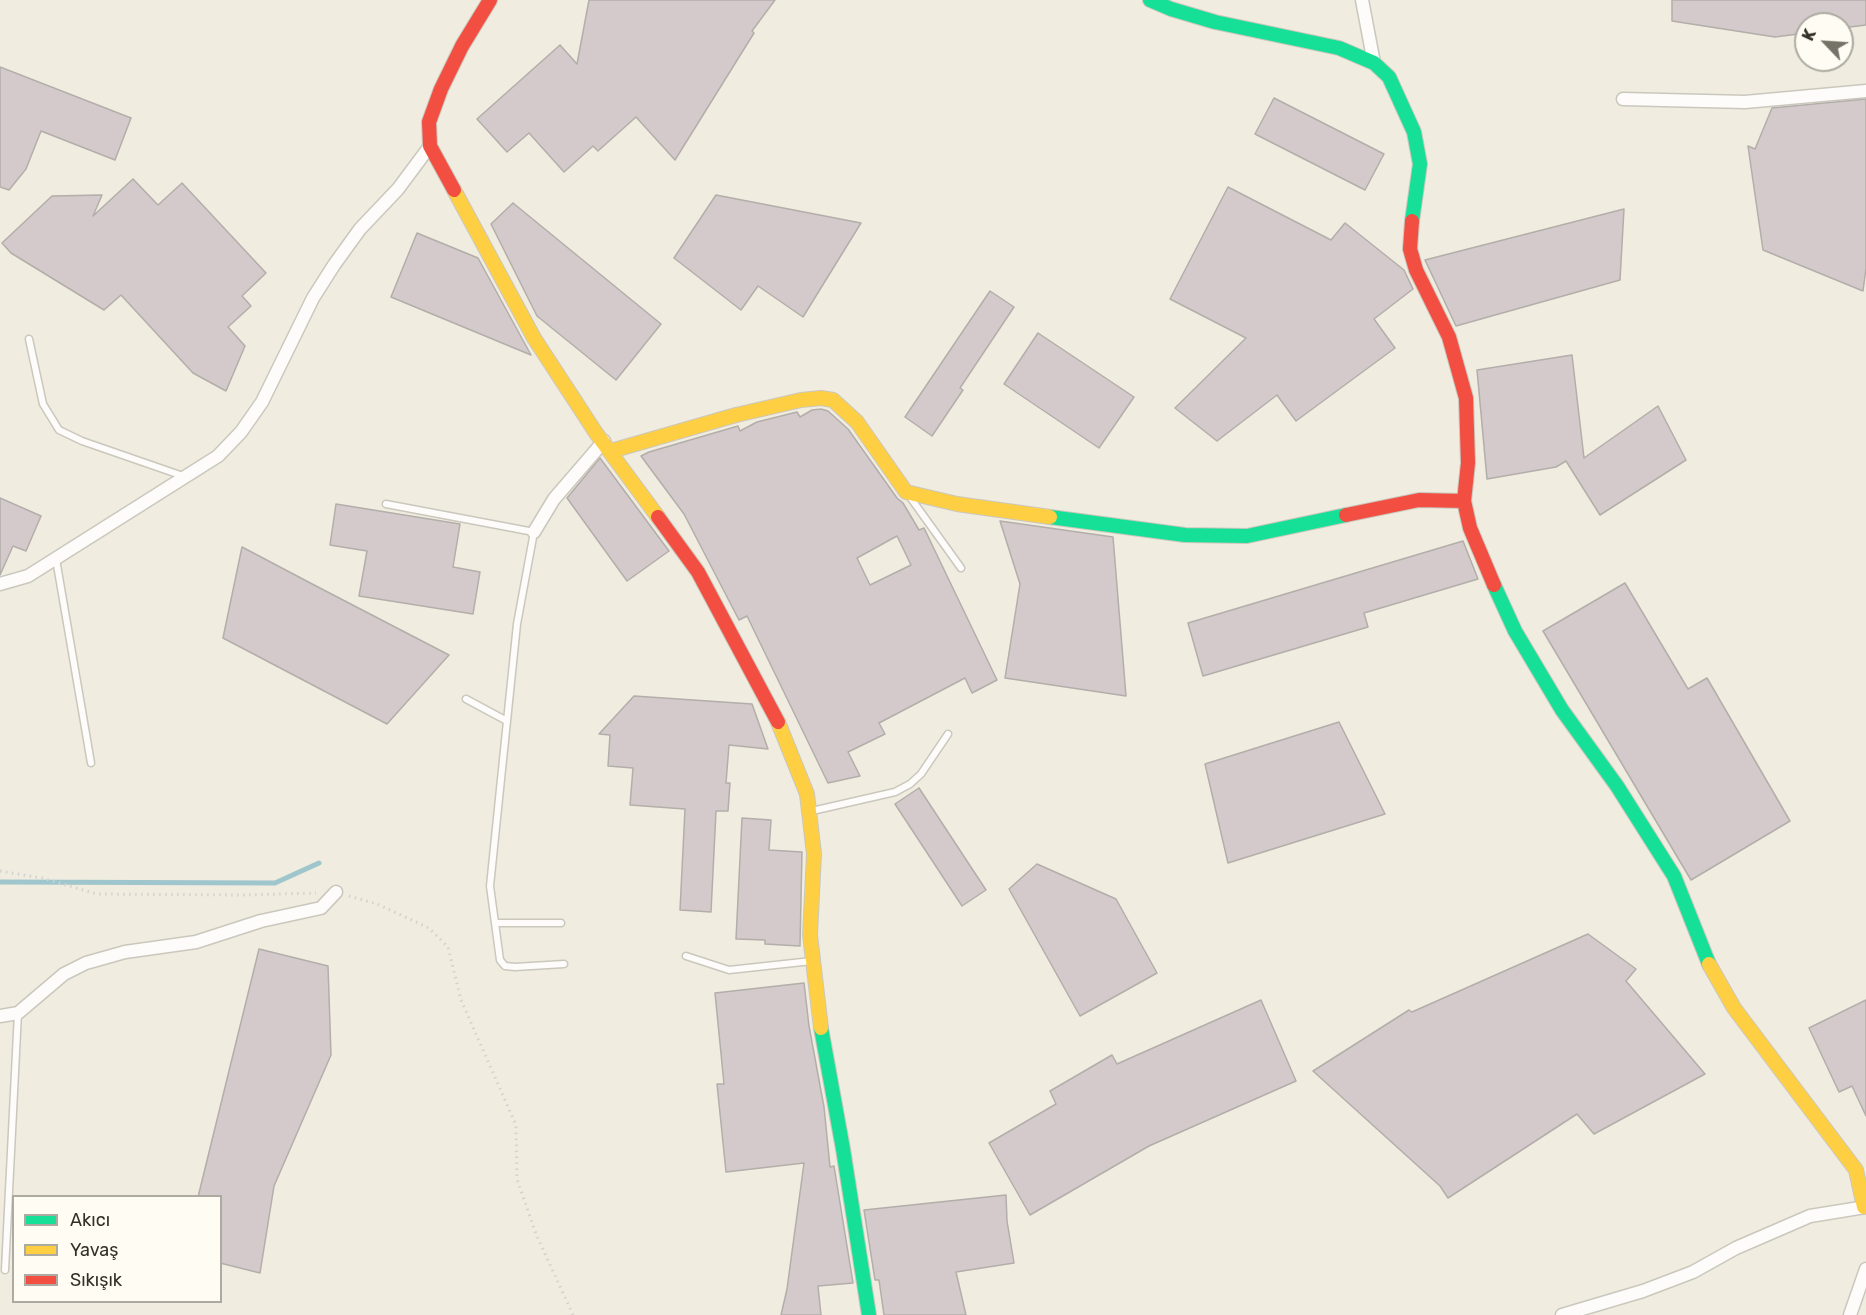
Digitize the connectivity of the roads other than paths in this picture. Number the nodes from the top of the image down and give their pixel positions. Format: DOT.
graph roads {
  1 [pos="490,0"];
  2 [pos="1150,0"];
  3 [pos="1362,0"];
  4 [pos="1374,63"];
  5 [pos="1866,91"];
  6 [pos="1623,99"];
  7 [pos="430,146"];
  8 [pos="30,339"];
  9 [pos="607,446"];
  10 [pos="187,478"];
  11 [pos="906,492"];
  12 [pos="1464,501"];
  13 [pos="386,504"];
  14 [pos="534,532"];
  15 [pos="56,559"];
  16 [pos="961,568"];
  17 [pos="0,584"];
  18 [pos="466,699"];
  19 [pos="507,722"];
  20 [pos="948,734"];
  21 [pos="91,763"];
  22 [pos="809,812"];
  23 [pos="336,892"];
  24 [pos="495,923"];
  25 [pos="561,923"];
  26 [pos="686,956"];
  27 [pos="813,961"];
  28 [pos="564,964"];
  29 [pos="18,1013"];
  30 [pos="0,1016"];
  31 [pos="1865,1207"];
  32 [pos="1866,1269"];
  33 [pos="5,1270"];
  34 [pos="869,1315"];
  35 [pos="1562,1315"];
  36 [pos="1850,1315"];
  1 -- 7 [label="street"];
  2 -- 4 [label="street"];
  3 -- 4 [label="street"];
  4 -- 12 [label="street"];
  5 -- 6 [label="street"];
  7 -- 9 [label="street"];
  7 -- 10 [label="street"];
  8 -- 10 [label="lane"];
  9 -- 11 [label="street"];
  9 -- 14 [label="street"];
  9 -- 22 [label="street"];
  10 -- 15 [label="street"];
  11 -- 12 [label="street"];
  11 -- 16 [label="lane"];
  12 -- 31 [label="street"];
  13 -- 14 [label="lane"];
  14 -- 19 [label="lane"];
  15 -- 17 [label="street"];
  15 -- 21 [label="lane"];
  18 -- 19 [label="lane"];
  19 -- 24 [label="lane"];
  20 -- 22 [label="lane"];
  22 -- 27 [label="street"];
  23 -- 29 [label="street"];
  24 -- 25 [label="lane"];
  24 -- 28 [label="lane"];
  26 -- 27 [label="lane"];
  27 -- 34 [label="street"];
  29 -- 30 [label="street"];
  29 -- 33 [label="lane"];
  31 -- 35 [label="street"];
  32 -- 36 [label="street"];
}
